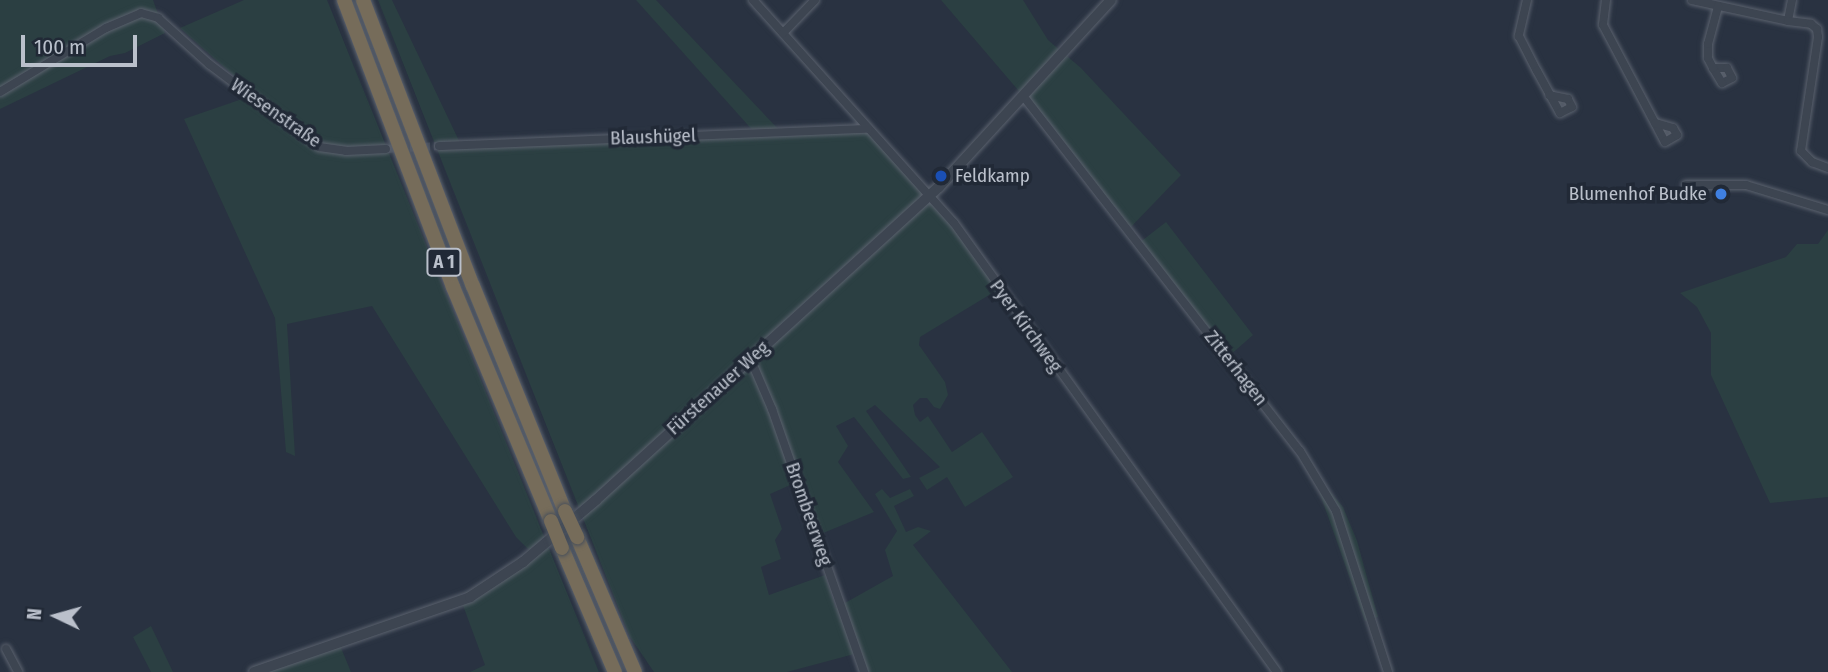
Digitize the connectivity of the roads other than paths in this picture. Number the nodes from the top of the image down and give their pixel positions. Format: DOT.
graph roads {
  1 [pos="344,0"];
  2 [pos="363,0"];
  3 [pos="753,0"];
  4 [pos="815,0"];
  5 [pos="1111,0"];
  6 [pos="1527,0"];
  7 [pos="1606,0"];
  8 [pos="1692,0"];
  9 [pos="1792,0"];
  10 [pos="1718,6"];
  11 [pos="1788,20"];
  12 [pos="783,33"];
  13 [pos="1713,68"];
  14 [pos="0,92"];
  15 [pos="1549,94"];
  16 [pos="1024,97"];
  17 [pos="1656,123"];
  18 [pos="868,129"];
  19 [pos="439,146"];
  20 [pos="386,149"];
  21 [pos="1828,168"];
  22 [pos="1686,185"];
  23 [pos="930,195"];
  24 [pos="1828,210"];
  25 [pos="750,358"];
  26 [pos="6,649"];
  27 [pos="18,672"];
  28 [pos="254,672"];
  29 [pos="615,672"];
  30 [pos="635,672"];
  31 [pos="864,672"];
  32 [pos="1277,672"];
  33 [pos="1388,672"];
  1 -- 29 [label="highway, A 1, bridge"];
  2 -- 30 [label="highway, A 1, bridge"];
  3 -- 12 [label="street, Pyer Kirchweg"];
  4 -- 12 [label="street"];
  5 -- 16 [label="street, Fürstenauer Weg"];
  6 -- 15 [label="street"];
  7 -- 17 [label="street"];
  8 -- 10 [label="street"];
  9 -- 11 [label="street"];
  10 -- 11 [label="street"];
  10 -- 13 [label="street"];
  11 -- 21 [label="street"];
  12 -- 18 [label="street, Pyer Kirchweg"];
  14 -- 20 [label="street, Wiesenstraße"];
  16 -- 23 [label="street, Fürstenauer Weg"];
  16 -- 33 [label="street, Zitterhagen"];
  18 -- 19 [label="street, Blaushügel"];
  18 -- 23 [label="street, Pyer Kirchweg"];
  22 -- 24 [label="street"];
  23 -- 25 [label="street, Fürstenauer Weg"];
  23 -- 32 [label="street, Pyer Kirchweg"];
  25 -- 28 [label="street, Fürstenauer Weg"];
  25 -- 31 [label="street, Brombeerweg"];
  26 -- 27 [label="street"];
}
